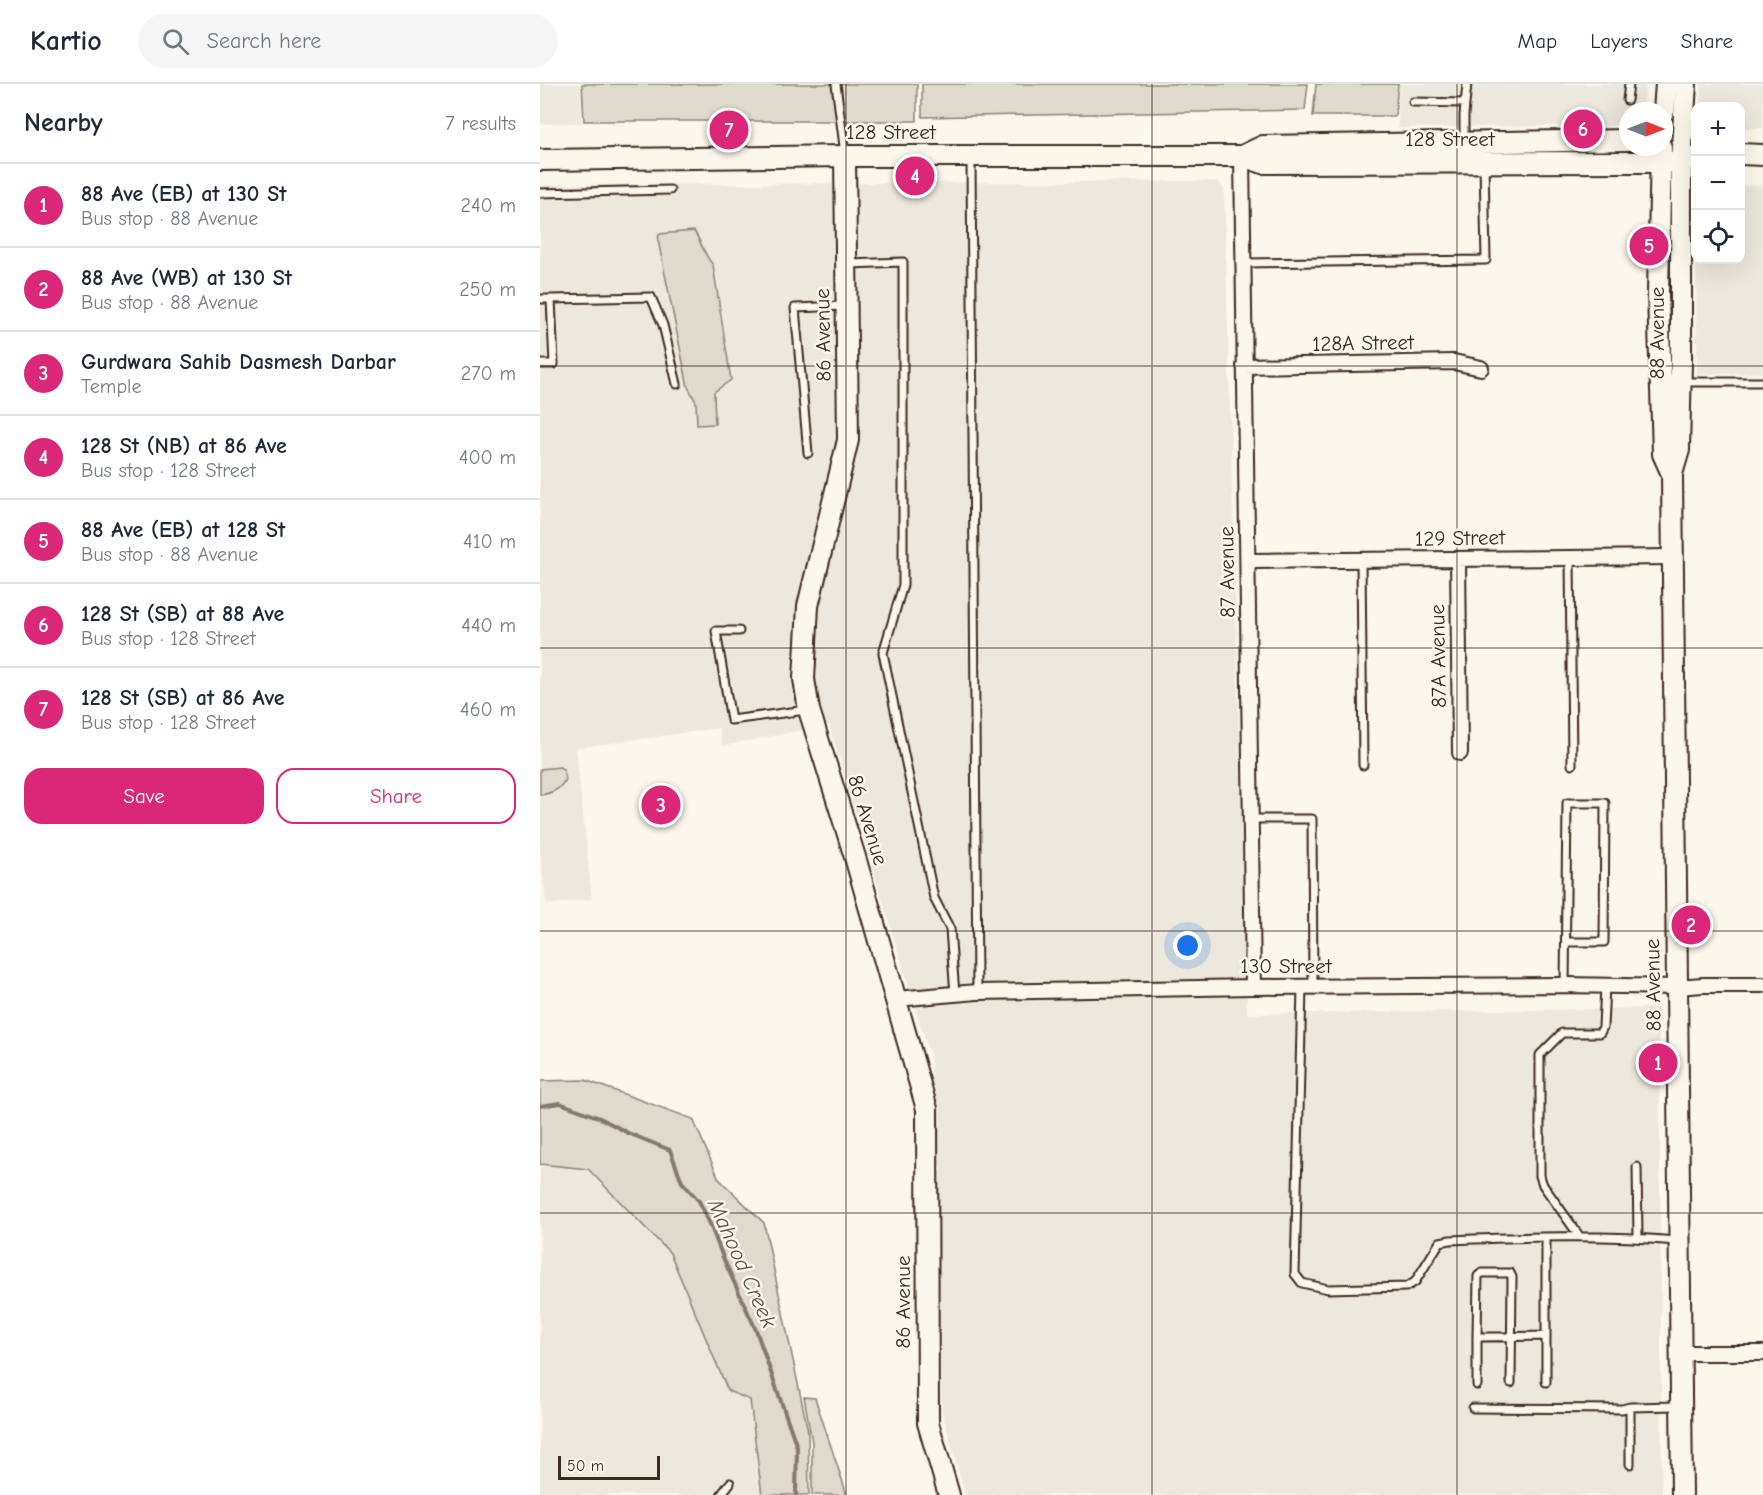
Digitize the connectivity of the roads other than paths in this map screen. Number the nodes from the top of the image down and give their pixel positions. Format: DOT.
graph roads {
  1 [pos="836,84"];
  2 [pos="1467,84"];
  3 [pos="1629,84"];
  4 [pos="1666,84"];
  5 [pos="1686,84"];
  6 [pos="1627,100"];
  7 [pos="1413,102"];
  8 [pos="1665,102"];
  9 [pos="1465,103"];
  10 [pos="1619,140"];
  11 [pos="1464,143"];
  12 [pos="1680,143"];
  13 [pos="1745,154"];
  14 [pos="1763,155"];
  15 [pos="845,156"];
  16 [pos="971,156"];
  17 [pos="1242,156"];
  18 [pos="1621,156"];
  19 [pos="1660,156"];
  20 [pos="1669,156"];
  21 [pos="540,160"];
  22 [pos="1688,160"];
  23 [pos="1484,163"];
  24 [pos="670,190"];
  25 [pos="540,194"];
  26 [pos="1244,263"];
  27 [pos="846,264"];
  28 [pos="551,299"];
  29 [pos="540,300"];
  30 [pos="847,306"];
  31 [pos="540,364"];
  32 [pos="1244,366"];
  33 [pos="1481,369"];
  34 [pos="1680,382"];
  35 [pos="1763,382"];
  36 [pos="677,384"];
  37 [pos="808,453"];
  38 [pos="1672,474"];
  39 [pos="1672,557"];
  40 [pos="1570,558"];
  41 [pos="1458,559"];
  42 [pos="1361,560"];
  43 [pos="1248,561"];
  44 [pos="739,631"];
  45 [pos="809,710"];
  46 [pos="1460,753"];
  47 [pos="1363,765"];
  48 [pos="1572,765"];
  49 [pos="1252,819"];
  50 [pos="1566,942"];
  51 [pos="1763,985"];
  52 [pos="1565,986"];
  53 [pos="1605,986"];
  54 [pos="1253,987"];
  55 [pos="1677,987"];
  56 [pos="1307,988"];
  57 [pos="977,992"];
  58 [pos="955,994"];
  59 [pos="896,999"];
  60 [pos="1636,1167"];
  61 [pos="1546,1237"];
  62 [pos="1580,1237"];
  63 [pos="1638,1237"];
  64 [pos="1680,1242"];
  65 [pos="1546,1336"];
  66 [pos="1477,1337"];
  67 [pos="1511,1337"];
  68 [pos="1680,1353"];
  69 [pos="1763,1353"];
  70 [pos="1546,1382"];
  71 [pos="1511,1383"];
  72 [pos="1477,1385"];
  73 [pos="1681,1406"];
  74 [pos="1630,1407"];
  75 [pos="1473,1408"];
  76 [pos="1630,1464"];
  77 [pos="730,1483"];
  78 [pos="721,1495"];
  79 [pos="949,1495"];
  80 [pos="1682,1495"];
  1 -- 15 [label="lane"];
  2 -- 9 [label="lane"];
  3 -- 6 [label="lane"];
  4 -- 8 [label="main road"];
  5 -- 12 [label="main road, 88 Avenue"];
  7 -- 9 [label="lane"];
  9 -- 11 [label="lane"];
  10 -- 11 [label="main road, 128 Street"];
  11 -- 17 [label="main road, 128 Street"];
  12 -- 22 [label="main road, 88 Avenue"];
  13 -- 14 [label="main road"];
  15 -- 16 [label="main road, 128 Street"];
  15 -- 21 [label="main road, 128 Street"];
  15 -- 27 [label="main road, 86 Avenue"];
  16 -- 17 [label="main road, 128 Street"];
  16 -- 57 [label="lane"];
  17 -- 23 [label="main road, 128 Street"];
  17 -- 26 [label="street, 87 Avenue"];
  18 -- 23 [label="main road, 128 Street"];
  19 -- 38 [label="main road, 88 Avenue"];
  20 -- 22 [label="main road, 128 Street"];
  22 -- 34 [label="main road, 88 Avenue"];
  23 -- 26 [label="lane"];
  24 -- 25 [label="lane"];
  26 -- 32 [label="street, 87 Avenue"];
  27 -- 30 [label="main road, 86 Avenue"];
  27 -- 58 [label="lane"];
  28 -- 29 [label="lane"];
  28 -- 31 [label="lane"];
  28 -- 36 [label="lane"];
  30 -- 37 [label="lane"];
  30 -- 45 [label="main road, 86 Avenue"];
  32 -- 33 [label="street, 128A Street"];
  32 -- 43 [label="street, 87 Avenue"];
  34 -- 35 [label="lane"];
  34 -- 38 [label="main road, 88 Avenue"];
  38 -- 39 [label="main road, 88 Avenue"];
  39 -- 40 [label="street, 129 Street"];
  39 -- 55 [label="main road, 88 Avenue"];
  40 -- 41 [label="street, 129 Street"];
  40 -- 48 [label="lane"];
  41 -- 42 [label="street, 129 Street"];
  41 -- 46 [label="street, 87A Avenue"];
  42 -- 43 [label="street, 129 Street"];
  42 -- 47 [label="lane"];
  43 -- 49 [label="street, 87 Avenue"];
  44 -- 45 [label="lane"];
  45 -- 59 [label="main road, 86 Avenue"];
  49 -- 54 [label="street, 87 Avenue"];
  49 -- 56 [label="lane"];
  50 -- 50 [label="lane"];
  50 -- 52 [label="lane"];
  51 -- 55 [label="street, 130 Street"];
  52 -- 53 [label="street, 130 Street"];
  52 -- 56 [label="street, 130 Street"];
  53 -- 55 [label="street, 130 Street"];
  53 -- 62 [label="lane"];
  54 -- 56 [label="street, 130 Street"];
  54 -- 57 [label="street, 130 Street"];
  55 -- 64 [label="main road, 88 Avenue"];
  56 -- 61 [label="lane"];
  57 -- 58 [label="street, 130 Street"];
  58 -- 59 [label="street, 130 Street"];
  59 -- 79 [label="main road, 86 Avenue"];
  60 -- 63 [label="lane"];
  61 -- 62 [label="lane"];
  61 -- 65 [label="lane"];
  62 -- 63 [label="lane"];
  63 -- 64 [label="lane"];
  64 -- 68 [label="main road, 88 Avenue"];
  65 -- 67 [label="lane"];
  65 -- 70 [label="lane"];
  66 -- 67 [label="lane"];
  66 -- 67 [label="lane"];
  66 -- 72 [label="lane"];
  67 -- 71 [label="lane"];
  68 -- 69 [label="street"];
  68 -- 73 [label="main road, 88 Avenue"];
  73 -- 74 [label="lane"];
  73 -- 80 [label="main road, 88 Avenue"];
  74 -- 75 [label="lane"];
  74 -- 76 [label="lane"];
  77 -- 78 [label="lane"];
}
